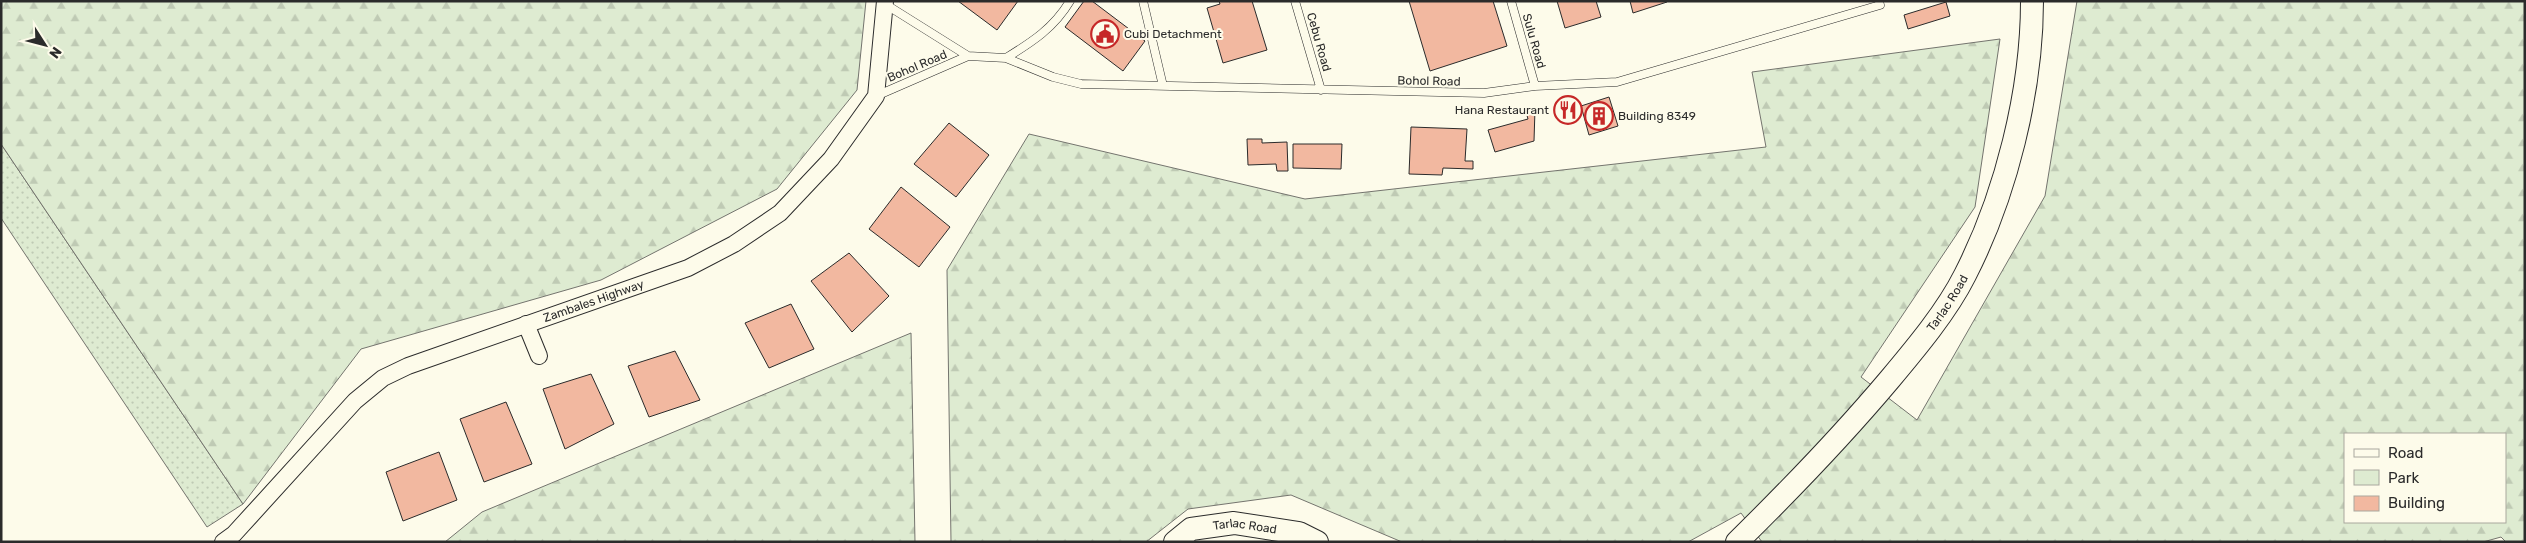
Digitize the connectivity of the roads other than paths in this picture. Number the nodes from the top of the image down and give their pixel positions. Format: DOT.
graph roads {
  1 [pos="1070,1"];
  2 [pos="1143,1"];
  3 [pos="1295,1"];
  4 [pos="1511,1"];
  5 [pos="1878,1"];
  6 [pos="2032,1"];
  7 [pos="885,3"];
  8 [pos="968,56"];
  9 [pos="1006,58"];
  10 [pos="1163,86"];
  11 [pos="1535,86"];
  12 [pos="1321,90"];
  13 [pos="876,96"];
  14 [pos="526,324"];
  15 [pos="538,356"];
  16 [pos="223,542"];
  17 [pos="1175,542"];
  18 [pos="1317,542"];
  19 [pos="1737,542"];
  1 -- 9 [label="lane"];
  2 -- 10 [label="lane"];
  3 -- 12 [label="lane, Cebu Road"];
  4 -- 11 [label="lane, Sulu Road"];
  5 -- 11 [label="lane, Bohol Road"];
  6 -- 19 [label="main road, Tarlac Road"];
  7 -- 8 [label="lane, Bohol Road"];
  7 -- 13 [label="street, Zambales Highway"];
  8 -- 9 [label="lane, Bohol Road"];
  8 -- 13 [label="lane, Bohol Road"];
  9 -- 10 [label="lane, Bohol Road"];
  10 -- 12 [label="lane, Bohol Road"];
  11 -- 12 [label="lane, Bohol Road"];
  13 -- 14 [label="street, Zambales Highway"];
  14 -- 15 [label="street"];
  14 -- 16 [label="street, Zambales Highway"];
  17 -- 18 [label="main road, Tarlac Road"];
}
